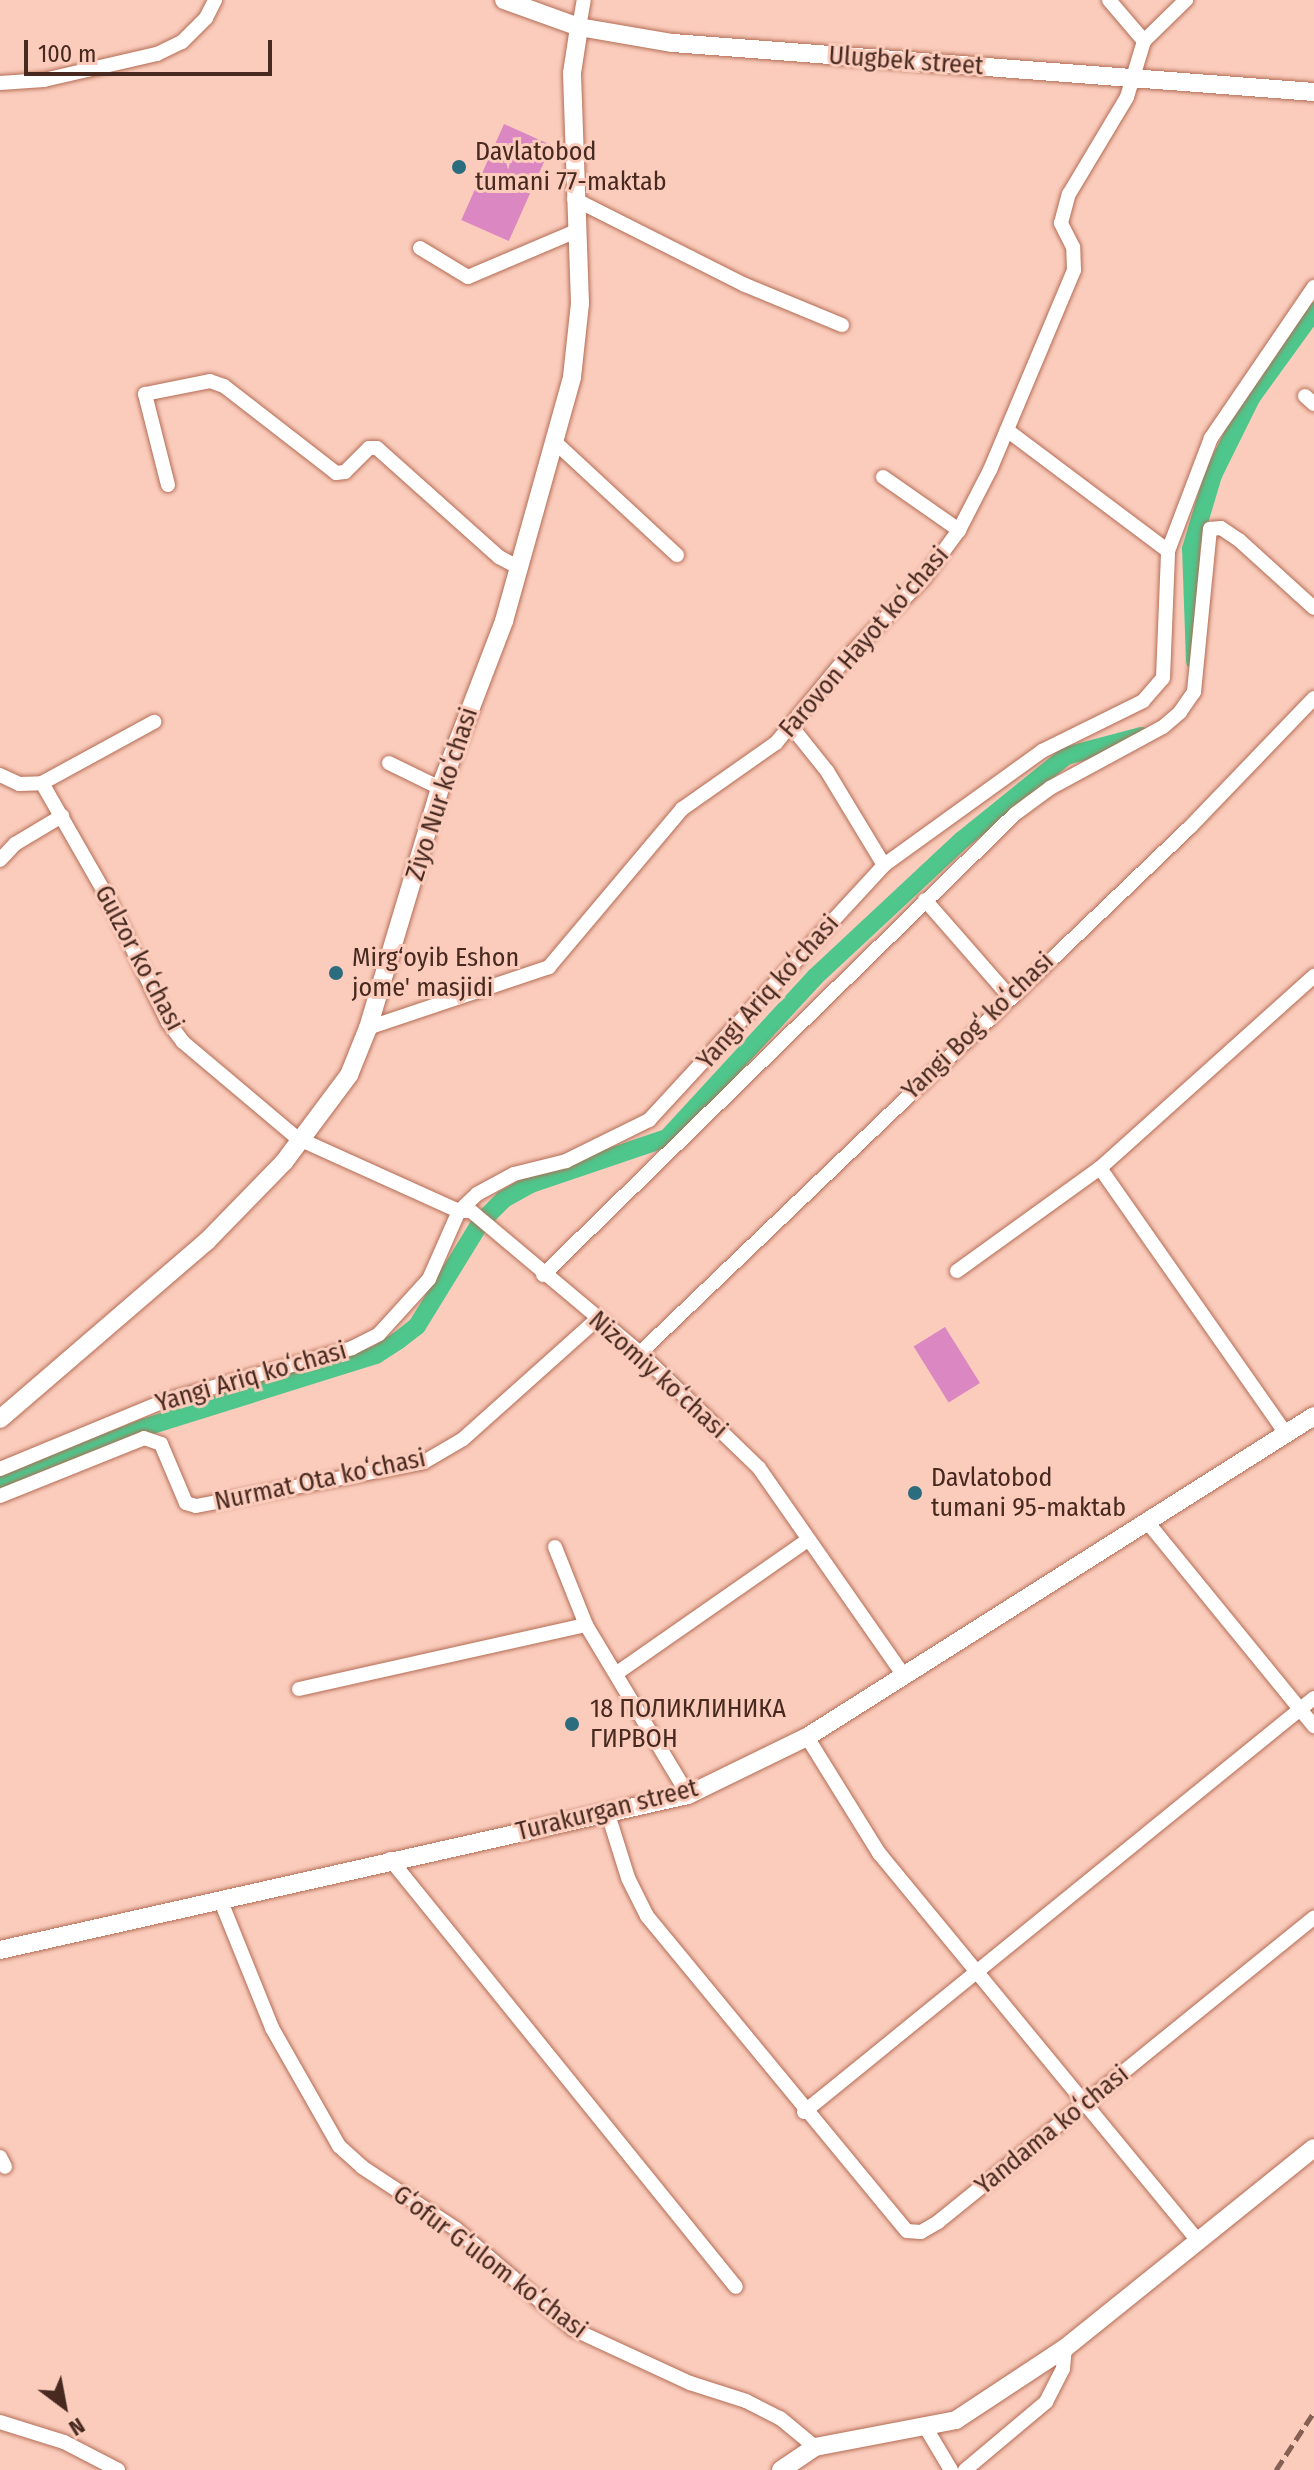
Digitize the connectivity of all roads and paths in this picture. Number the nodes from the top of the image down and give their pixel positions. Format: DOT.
graph roads {
  1 [pos="215,0"];
  2 [pos="504,0"];
  3 [pos="584,0"];
  4 [pos="1109,0"];
  5 [pos="1186,0"];
  6 [pos="579,27"];
  7 [pos="1144,41"];
  8 [pos="1132,75"];
  9 [pos="0,83"];
  10 [pos="1314,92"];
  11 [pos="574,199"];
  12 [pos="574,232"];
  13 [pos="420,248"];
  14 [pos="1314,287"];
  15 [pos="842,325"];
  16 [pos="1007,430"];
  17 [pos="556,443"];
  18 [pos="883,477"];
  19 [pos="168,485"];
  20 [pos="959,530"];
  21 [pos="1168,551"];
  22 [pos="677,555"];
  23 [pos="520,568"];
  24 [pos="1314,608"];
  25 [pos="1314,698"];
  26 [pos="154,722"];
  27 [pos="791,726"];
  28 [pos="389,763"];
  29 [pos="0,775"];
  30 [pos="42,783"];
  31 [pos="440,788"];
  32 [pos="62,816"];
  33 [pos="0,860"];
  34 [pos="884,865"];
  35 [pos="925,900"];
  36 [pos="1314,976"];
  37 [pos="1009,996"];
  38 [pos="368,1028"];
  39 [pos="297,1138"];
  40 [pos="1100,1168"];
  41 [pos="465,1211"];
  42 [pos="957,1271"];
  43 [pos="543,1275"];
  44 [pos="596,1320"];
  45 [pos="640,1353"];
  46 [pos="1314,1416"];
  47 [pos="0,1419"];
  48 [pos="1286,1434"];
  49 [pos="0,1469"];
  50 [pos="0,1496"];
  51 [pos="1149,1524"];
  52 [pos="808,1540"];
  53 [pos="555,1547"];
  54 [pos="586,1625"];
  55 [pos="617,1673"];
  56 [pos="904,1676"];
  57 [pos="299,1689"];
  58 [pos="1314,1698"];
  59 [pos="1300,1709"];
  60 [pos="1314,1726"];
  61 [pos="807,1737"];
  62 [pos="688,1795"];
  63 [pos="608,1814"];
  64 [pos="390,1859"];
  65 [pos="220,1899"];
  66 [pos="1314,1917"];
  67 [pos="0,1950"];
  68 [pos="978,1968"];
  69 [pos="1086,2102"];
  70 [pos="804,2112"];
  71 [pos="1314,2148"];
  72 [pos="1199,2242"];
  73 [pos="736,2287"];
  74 [pos="1065,2348"];
  75 [pos="0,2422"];
  76 [pos="926,2428"];
  77 [pos="815,2447"];
  78 [pos="118,2470"];
  79 [pos="781,2470"];
  80 [pos="951,2470"];
  81 [pos="965,2470"];
  1 -- 9 [label="street"];
  2 -- 6 [label="street, Ulugbek street"];
  3 -- 6 [label="street"];
  4 -- 7 [label="street"];
  5 -- 7 [label="street"];
  6 -- 8 [label="street, Ulugbek street"];
  6 -- 11 [label="street, Ziyo Nur koʻchasi"];
  7 -- 8 [label="street, Farovon Hayot koʻchasi"];
  8 -- 10 [label="street, Ulugbek street"];
  8 -- 16 [label="street, Farovon Hayot koʻchasi"];
  11 -- 12 [label="street, Ziyo Nur koʻchasi"];
  11 -- 15 [label="street"];
  12 -- 13 [label="street"];
  12 -- 17 [label="street, Ziyo Nur koʻchasi"];
  14 -- 21 [label="street, Yangi Ariq koʻchasi"];
  16 -- 20 [label="street, Farovon Hayot koʻchasi"];
  16 -- 21 [label="street"];
  17 -- 22 [label="street"];
  17 -- 23 [label="street, Ziyo Nur koʻchasi"];
  18 -- 20 [label="street"];
  19 -- 23 [label="street"];
  20 -- 27 [label="street, Farovon Hayot koʻchasi"];
  21 -- 34 [label="street, Yangi Ariq koʻchasi"];
  23 -- 31 [label="street, Ziyo Nur koʻchasi"];
  24 -- 35 [label="street"];
  25 -- 37 [label="street, Yangi Bogʻ koʻchasi"];
  26 -- 30 [label="street"];
  27 -- 34 [label="street"];
  27 -- 38 [label="street, Farovon Hayot koʻchasi"];
  28 -- 31 [label="street"];
  29 -- 30 [label="street"];
  30 -- 32 [label="street, Gulzor koʻchasi"];
  31 -- 38 [label="street, Ziyo Nur koʻchasi"];
  32 -- 33 [label="street"];
  32 -- 39 [label="street, Gulzor koʻchasi"];
  34 -- 41 [label="street, Yangi Ariq koʻchasi"];
  35 -- 37 [label="street"];
  35 -- 43 [label="street"];
  36 -- 40 [label="street"];
  37 -- 45 [label="street, Yangi Bogʻ koʻchasi"];
  38 -- 39 [label="street, Ziyo Nur koʻchasi"];
  39 -- 41 [label="street, Gulzor koʻchasi"];
  39 -- 47 [label="street, Ziyo Nur koʻchasi"];
  40 -- 42 [label="street"];
  40 -- 48 [label="street"];
  41 -- 43 [label="street, Nizomiy koʻchasi"];
  41 -- 49 [label="street, Yangi Ariq koʻchasi"];
  43 -- 44 [label="street, Nizomiy koʻchasi"];
  44 -- 45 [label="street, Nizomiy koʻchasi"];
  44 -- 50 [label="street, Nurmat Ota koʻchasi"];
  45 -- 52 [label="street, Nizomiy koʻchasi"];
  46 -- 48 [label="street, Turakurgan street"];
  48 -- 51 [label="street, Turakurgan street"];
  51 -- 56 [label="street, Turakurgan street"];
  51 -- 59 [label="street"];
  52 -- 55 [label="street"];
  52 -- 56 [label="street, Nizomiy koʻchasi"];
  53 -- 54 [label="street"];
  54 -- 55 [label="street"];
  54 -- 57 [label="street"];
  55 -- 62 [label="street"];
  56 -- 61 [label="street, Turakurgan street"];
  58 -- 59 [label="street"];
  59 -- 60 [label="street"];
  59 -- 68 [label="street"];
  61 -- 62 [label="street, Turakurgan street"];
  61 -- 68 [label="street"];
  62 -- 63 [label="street, Turakurgan street"];
  63 -- 64 [label="street, Turakurgan street"];
  63 -- 70 [label="street, Yandama koʻchasi"];
  64 -- 65 [label="street, Turakurgan street"];
  64 -- 73 [label="street"];
  65 -- 67 [label="street, Turakurgan street"];
  65 -- 77 [label="street, Gʻofur Gʻulom koʻchasi"];
  66 -- 69 [label="street, Yandama koʻchasi"];
  68 -- 69 [label="street"];
  68 -- 70 [label="street"];
  69 -- 70 [label="street, Yandama koʻchasi"];
  69 -- 72 [label="street"];
  71 -- 72 [label="street"];
  72 -- 74 [label="street"];
  74 -- 76 [label="street"];
  74 -- 81 [label="street"];
  75 -- 78 [label="street"];
  76 -- 77 [label="street"];
  76 -- 80 [label="street"];
  77 -- 79 [label="street"];
}
